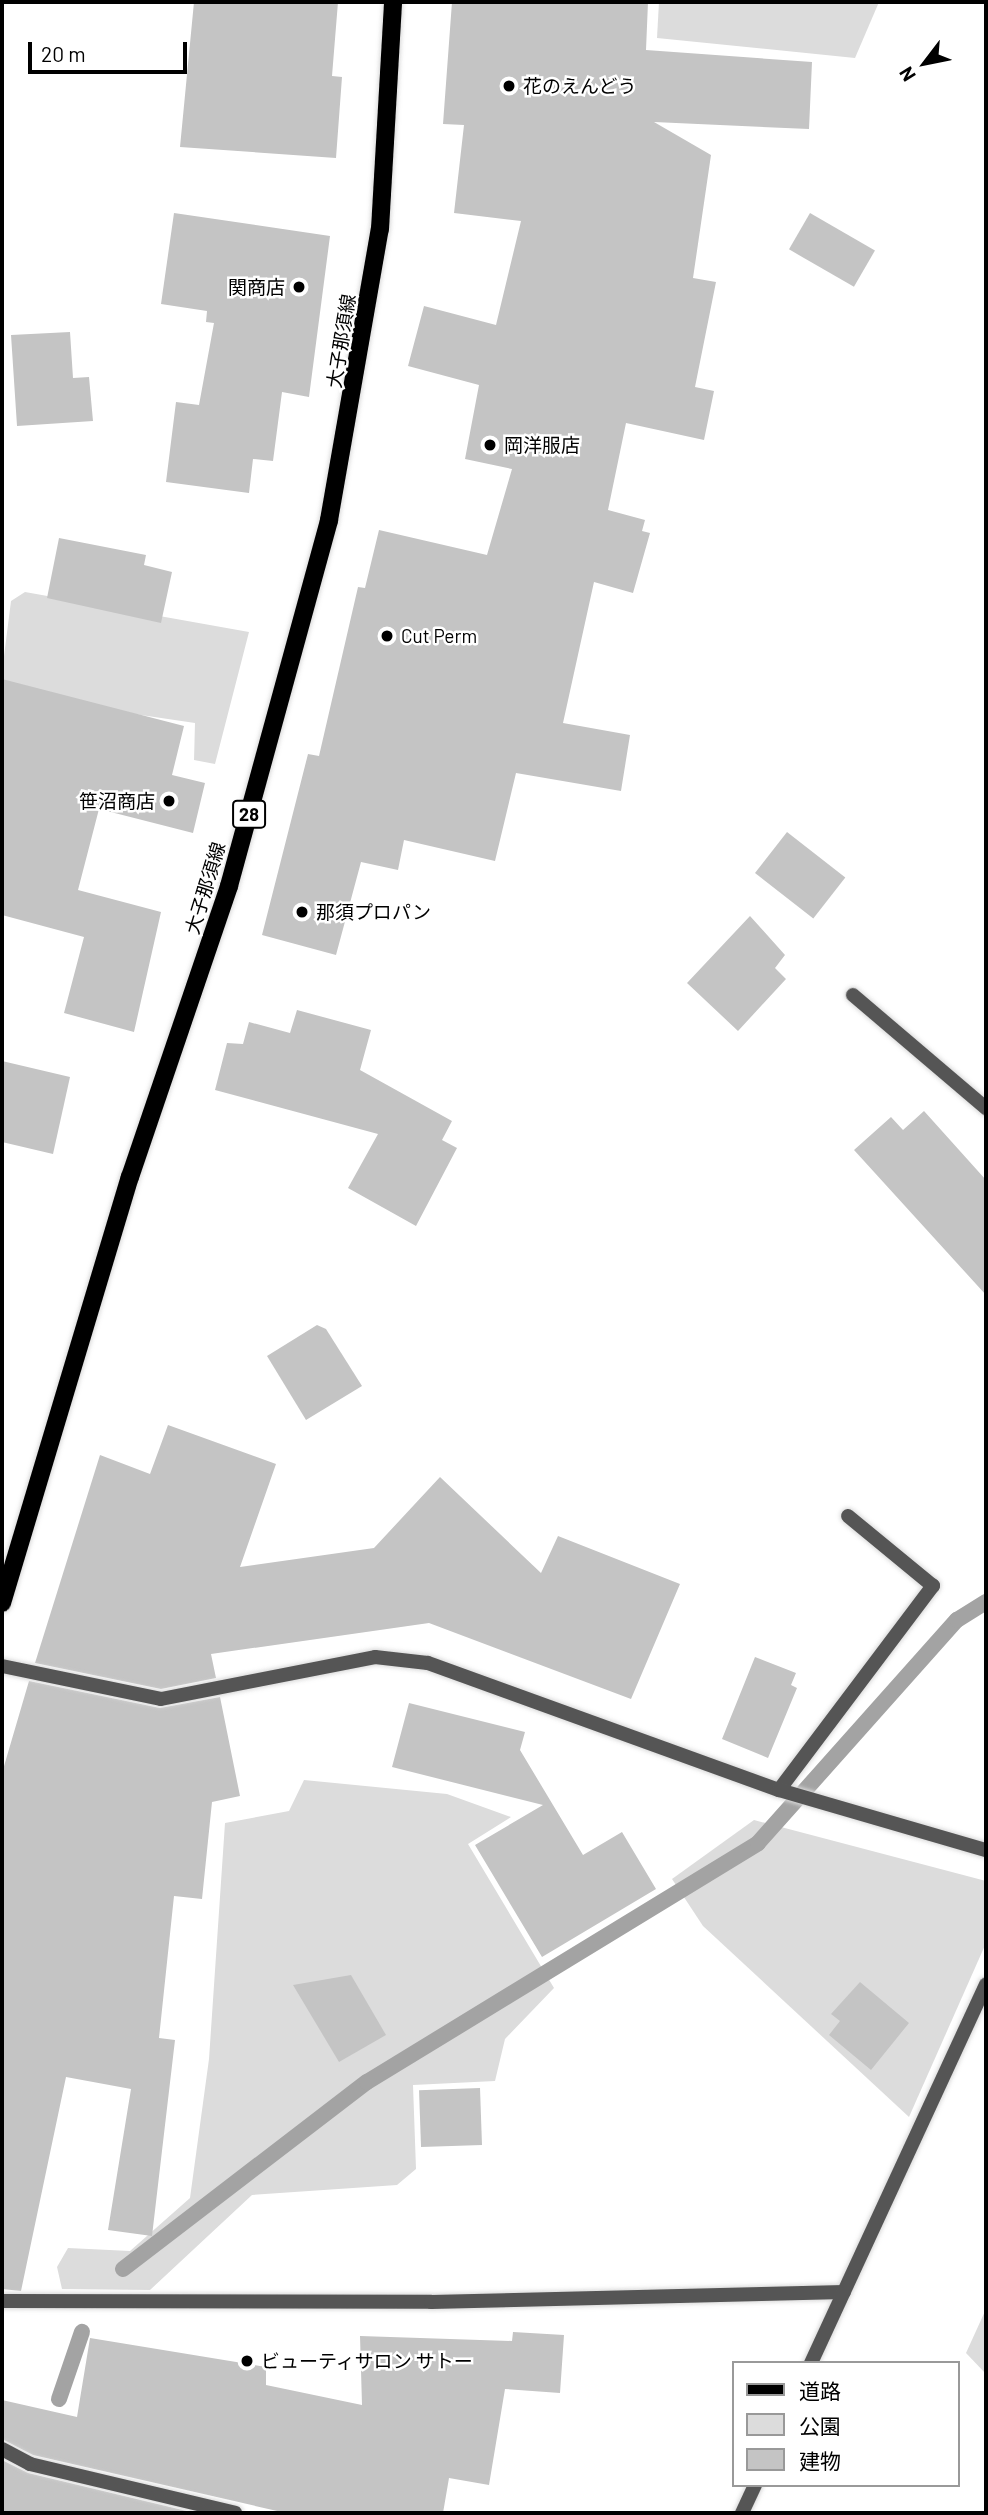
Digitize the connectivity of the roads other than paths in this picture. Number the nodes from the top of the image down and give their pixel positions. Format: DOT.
graph roads {
  1 [pos="393,2"];
  2 [pos="853,995"];
  3 [pos="986,1108"];
  4 [pos="848,1516"];
  5 [pos="2,1603"];
  6 [pos="2,1666"];
  7 [pos="779,1790"];
  8 [pos="986,1850"];
  9 [pos="986,1984"];
  10 [pos="844,2292"];
  11 [pos="2,2301"];
  12 [pos="812,2361"];
  13 [pos="2,2449"];
  14 [pos="754,2487"];
  15 [pos="235,2513"];
  16 [pos="742,2513"];
  1 -- 5 [label="main road, 大子那須線 / 28"];
  2 -- 3 [label="street"];
  4 -- 7 [label="street"];
  6 -- 7 [label="street"];
  7 -- 8 [label="street"];
  9 -- 10 [label="street"];
  10 -- 11 [label="street"];
  10 -- 12 [label="street"];
  13 -- 15 [label="street"];
  14 -- 16 [label="street"];
}
